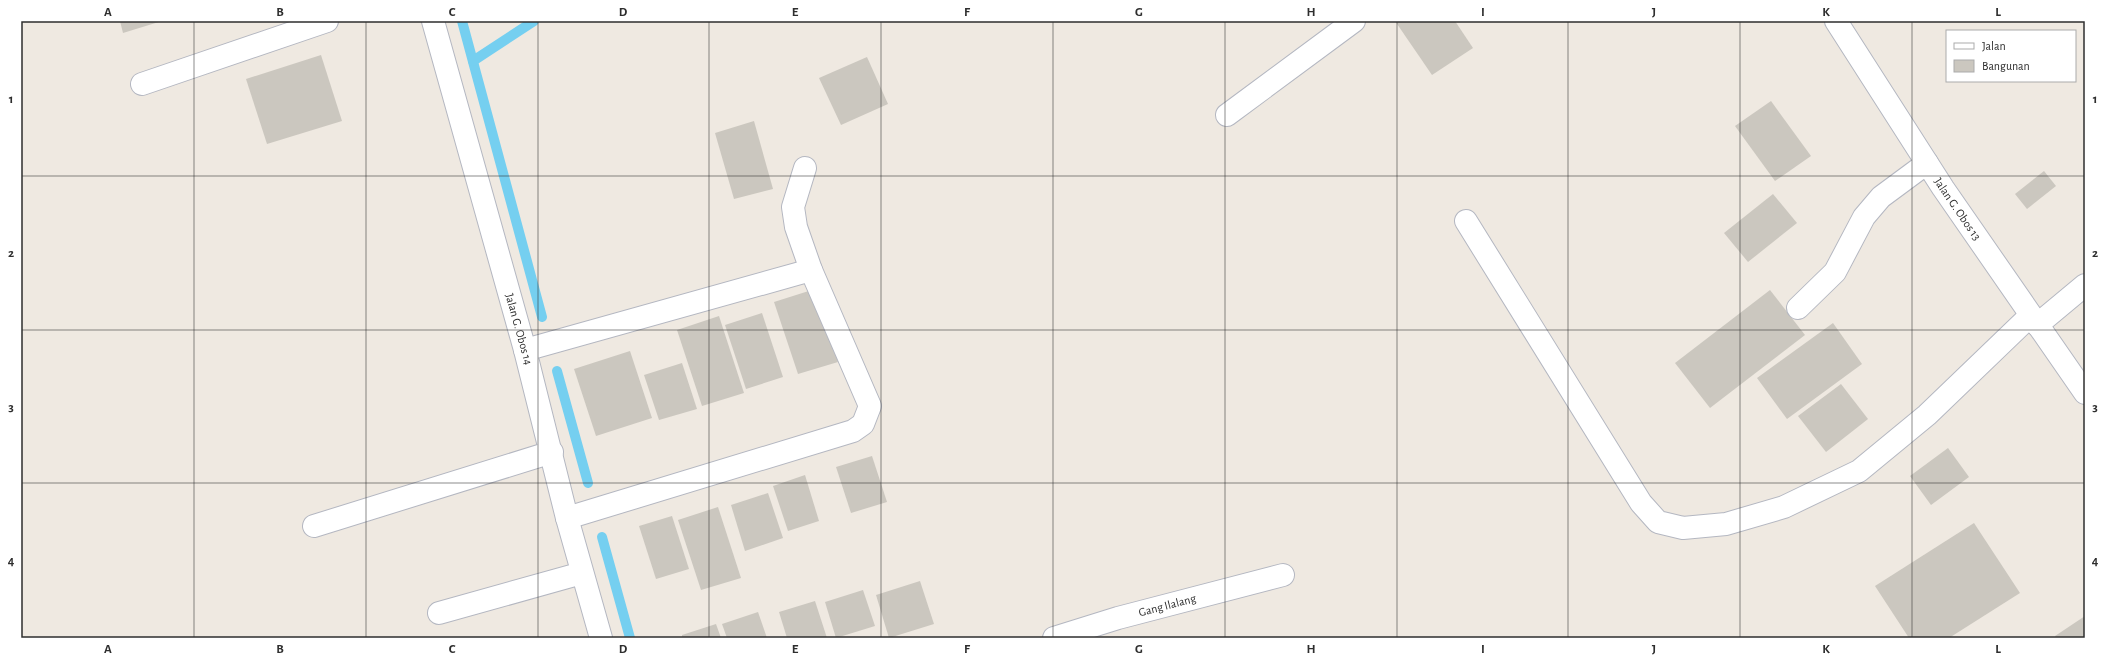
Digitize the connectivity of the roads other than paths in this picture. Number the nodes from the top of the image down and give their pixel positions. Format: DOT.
graph roads {
  1 [pos="328,21"];
  2 [pos="434,21"];
  3 [pos="1354,21"];
  4 [pos="1836,21"];
  5 [pos="142,84"];
  6 [pos="1227,115"];
  7 [pos="1926,163"];
  8 [pos="804,168"];
  9 [pos="1466,221"];
  10 [pos="811,270"];
  11 [pos="2085,285"];
  12 [pos="1798,308"];
  13 [pos="2033,320"];
  14 [pos="525,350"];
  15 [pos="2085,393"];
  16 [pos="552,452"];
  17 [pos="567,518"];
  18 [pos="314,526"];
  19 [pos="582,573"];
  20 [pos="1283,575"];
  21 [pos="439,613"];
  22 [pos="601,638"];
  23 [pos="1054,638"];
  1 -- 5 [label="street"];
  2 -- 14 [label="street, Jalan G. Obos 14"];
  3 -- 6 [label="street"];
  4 -- 7 [label="street, Jalan G. Obos 13"];
  7 -- 12 [label="street"];
  7 -- 13 [label="street, Jalan G. Obos 13"];
  8 -- 10 [label="street"];
  9 -- 13 [label="street"];
  10 -- 14 [label="street"];
  10 -- 17 [label="street"];
  11 -- 13 [label="street"];
  13 -- 15 [label="street, Jalan G. Obos 13"];
  14 -- 16 [label="street, Jalan G. Obos 14"];
  16 -- 17 [label="street, Jalan G. Obos 14"];
  16 -- 18 [label="street"];
  17 -- 19 [label="street, Jalan G. Obos 14"];
  19 -- 21 [label="street"];
  19 -- 22 [label="street, Jalan G. Obos 14"];
  20 -- 23 [label="street, Gang Ilalang"];
}
